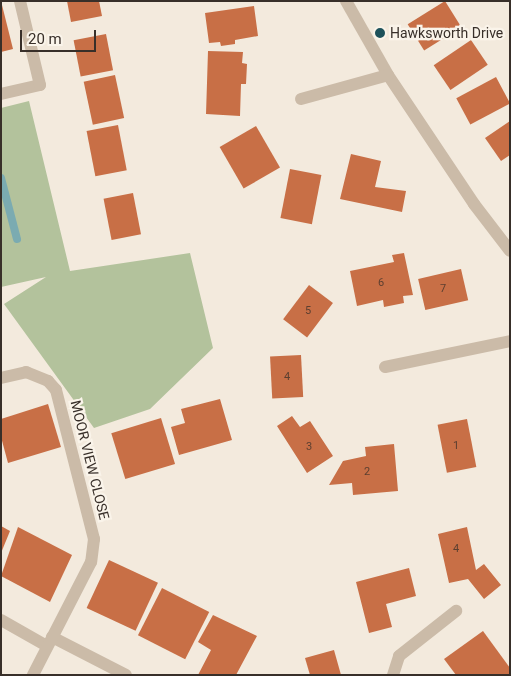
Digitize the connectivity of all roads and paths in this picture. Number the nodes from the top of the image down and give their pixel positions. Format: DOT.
graph roads {
  1 [pos="20,1"];
  2 [pos="346,1"];
  3 [pos="388,76"];
  4 [pos="1,94"];
  5 [pos="301,99"];
  6 [pos="510,251"];
  7 [pos="510,341"];
  8 [pos="385,367"];
  9 [pos="1,378"];
  10 [pos="456,611"];
  11 [pos="1,620"];
  12 [pos="50,642"];
  13 [pos="33,675"];
  14 [pos="126,675"];
  15 [pos="393,675"];
  1 -- 4 [label="street"];
  2 -- 3 [label="street"];
  3 -- 5 [label="street"];
  3 -- 6 [label="street"];
  7 -- 8 [label="street"];
  9 -- 12 [label="street, MOOR VIEW CLOSE"];
  10 -- 15 [label="street"];
  11 -- 12 [label="street"];
  12 -- 13 [label="street, MOOR VIEW CLOSE"];
  12 -- 14 [label="street"];
}
